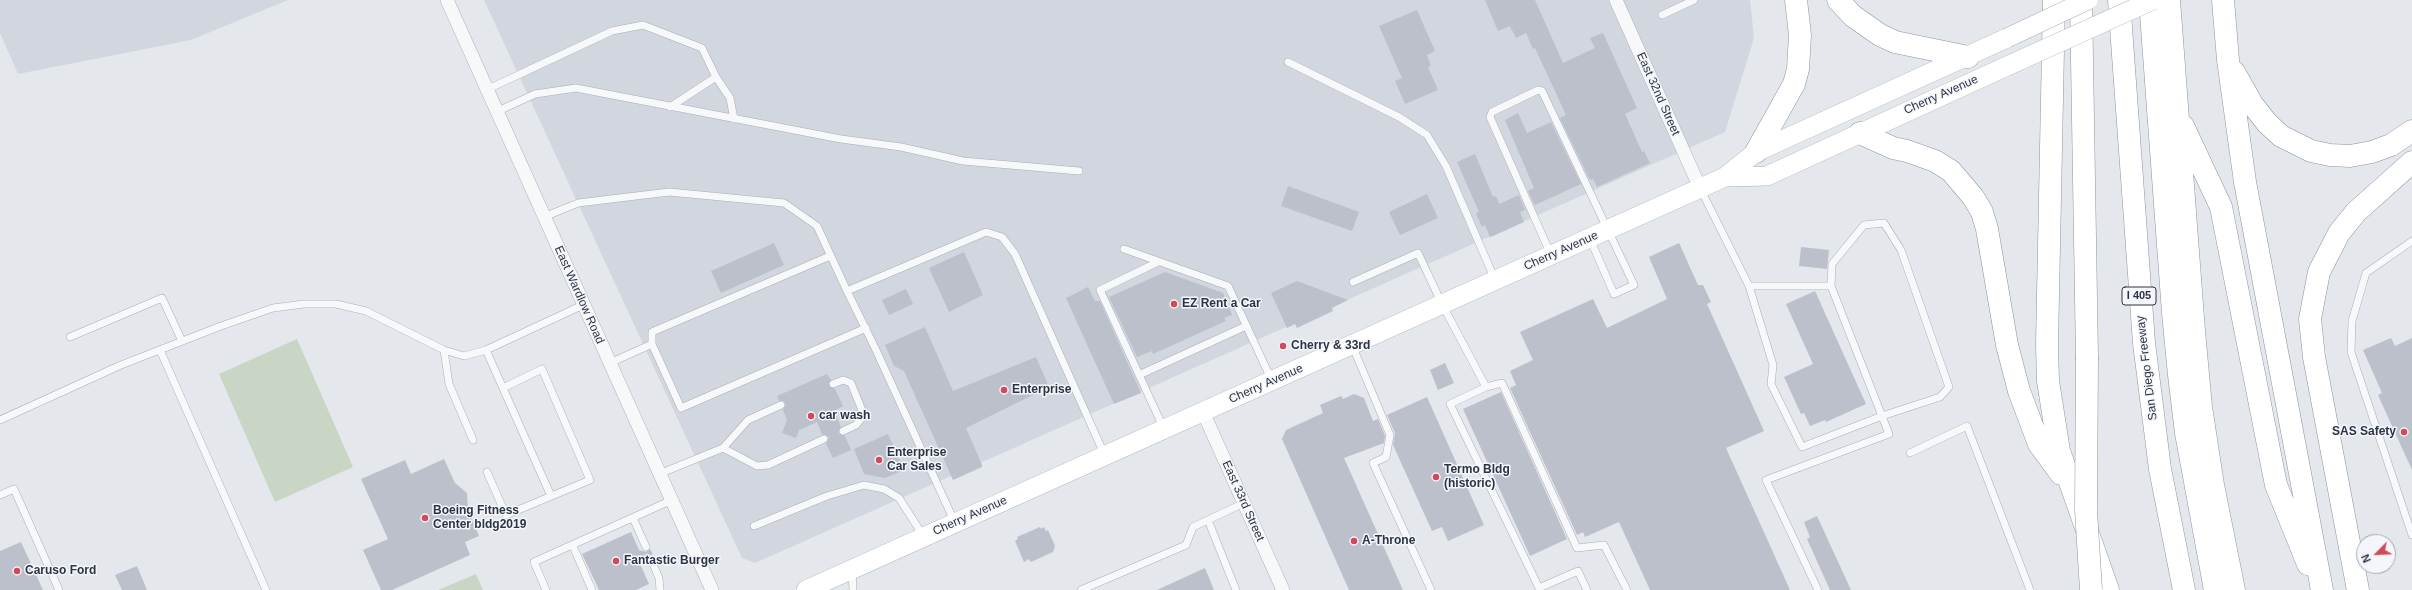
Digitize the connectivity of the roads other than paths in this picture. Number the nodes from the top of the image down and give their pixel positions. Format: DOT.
graph roads {
  1 [pos="447,0"];
  2 [pos="1616,0"];
  3 [pos="1694,0"];
  4 [pos="1796,0"];
  5 [pos="1838,0"];
  6 [pos="2054,0"];
  7 [pos="2081,0"];
  8 [pos="2088,0"];
  9 [pos="2119,0"];
  10 [pos="2152,0"];
  11 [pos="2169,0"];
  12 [pos="2223,0"];
  13 [pos="1662,15"];
  14 [pos="1968,57"];
  15 [pos="2228,60"];
  16 [pos="1288,62"];
  17 [pos="716,77"];
  18 [pos="486,90"];
  19 [pos="670,107"];
  20 [pos="496,112"];
  21 [pos="2177,112"];
  22 [pos="734,119"];
  23 [pos="2412,131"];
  24 [pos="1860,133"];
  25 [pos="1756,152"];
  26 [pos="2412,162"];
  27 [pos="1079,171"];
  28 [pos="1725,177"];
  29 [pos="1700,188"];
  30 [pos="544,217"];
  31 [pos="1609,229"];
  32 [pos="1589,238"];
  33 [pos="2412,241"];
  34 [pos="1124,249"];
  35 [pos="1552,255"];
  36 [pos="830,256"];
  37 [pos="1158,262"];
  38 [pos="1495,280"];
  39 [pos="1353,282"];
  40 [pos="1749,286"];
  41 [pos="1830,286"];
  42 [pos="847,291"];
  43 [pos="1442,304"];
  44 [pos="583,305"];
  45 [pos="1246,326"];
  46 [pos="866,328"];
  47 [pos="70,337"];
  48 [pos="182,341"];
  49 [pos="652,344"];
  50 [pos="1352,345"];
  51 [pos="160,350"];
  52 [pos="444,350"];
  53 [pos="486,350"];
  54 [pos="610,363"];
  55 [pos="1139,374"];
  56 [pos="1272,381"];
  57 [pos="833,384"];
  58 [pos="1486,387"];
  59 [pos="502,388"];
  60 [pos="781,406"];
  61 [pos="1203,412"];
  62 [pos="1882,416"];
  63 [pos="0,420"];
  64 [pos="1164,429"];
  65 [pos="843,431"];
  66 [pos="824,439"];
  67 [pos="473,440"];
  68 [pos="723,448"];
  69 [pos="1910,453"];
  70 [pos="1105,456"];
  71 [pos="487,472"];
  72 [pos="659,474"];
  73 [pos="2070,486"];
  74 [pos="0,495"];
  75 [pos="551,496"];
  76 [pos="672,500"];
  77 [pos="1244,503"];
  78 [pos="632,518"];
  79 [pos="1208,520"];
  80 [pos="955,523"];
  81 [pos="754,526"];
  82 [pos="2412,535"];
  83 [pos="924,537"];
  84 [pos="573,546"];
  85 [pos="646,547"];
  86 [pos="651,559"];
  87 [pos="852,569"];
  88 [pos="1540,589"];
  89 [pos="60,590"];
  90 [pos="266,590"];
  91 [pos="546,590"];
  92 [pos="592,590"];
  93 [pos="660,590"];
  94 [pos="712,590"];
  95 [pos="806,590"];
  96 [pos="853,590"];
  97 [pos="1081,590"];
  98 [pos="1236,590"];
  99 [pos="1283,590"];
  100 [pos="1431,590"];
  101 [pos="1587,590"];
  102 [pos="1627,590"];
  103 [pos="1818,590"];
  104 [pos="2030,590"];
  105 [pos="2091,590"];
  106 [pos="2108,590"];
  107 [pos="2184,590"];
  108 [pos="2215,590"];
  109 [pos="2234,590"];
  110 [pos="2321,590"];
  111 [pos="2358,590"];
  1 -- 18 [label="street, East Wardlow Road"];
  2 -- 29 [label="street, East 32nd Street"];
  3 -- 13 [label="lane"];
  4 -- 25 [label="highway"];
  5 -- 14 [label="highway"];
  6 -- 73 [label="highway"];
  7 -- 105 [label="highway, bridge"];
  8 -- 14 [label="main road, Cherry Avenue, bridge"];
  9 -- 107 [label="highway, San Diego Freeway / I 405"];
  10 -- 24 [label="main road, Cherry Avenue, bridge"];
  10 -- 108 [label="highway"];
  11 -- 21 [label="highway"];
  12 -- 15 [label="highway"];
  14 -- 25 [label="main road, Cherry Avenue"];
  15 -- 23 [label="highway"];
  15 -- 110 [label="highway"];
  16 -- 38 [label="lane"];
  17 -- 18 [label="lane"];
  17 -- 19 [label="lane"];
  17 -- 22 [label="lane"];
  18 -- 20 [label="street, East Wardlow Road"];
  19 -- 20 [label="lane"];
  19 -- 22 [label="lane"];
  20 -- 30 [label="street, East Wardlow Road"];
  21 -- 109 [label="highway"];
  21 -- 110 [label="highway"];
  22 -- 27 [label="lane"];
  24 -- 28 [label="main road, Cherry Avenue"];
  24 -- 73 [label="highway"];
  25 -- 28 [label="main road, Cherry Avenue"];
  26 -- 111 [label="highway"];
  28 -- 29 [label="main road, Cherry Avenue"];
  29 -- 31 [label="main road, Cherry Avenue"];
  29 -- 40 [label="lane"];
  30 -- 36 [label="lane"];
  30 -- 44 [label="street, East Wardlow Road"];
  31 -- 32 [label="main road, Cherry Avenue"];
  31 -- 32 [label="lane"];
  31 -- 35 [label="lane"];
  32 -- 35 [label="main road, Cherry Avenue"];
  33 -- 82 [label="lane"];
  34 -- 37 [label="lane"];
  35 -- 38 [label="main road, Cherry Avenue"];
  36 -- 42 [label="lane"];
  36 -- 49 [label="lane"];
  37 -- 45 [label="lane"];
  37 -- 55 [label="lane"];
  38 -- 43 [label="main road, Cherry Avenue"];
  39 -- 43 [label="lane"];
  40 -- 41 [label="lane"];
  40 -- 62 [label="lane"];
  41 -- 62 [label="lane"];
  41 -- 62 [label="lane"];
  42 -- 46 [label="lane"];
  42 -- 70 [label="lane"];
  43 -- 50 [label="main road, Cherry Avenue"];
  43 -- 58 [label="lane"];
  44 -- 53 [label="lane"];
  44 -- 54 [label="street, East Wardlow Road"];
  45 -- 55 [label="lane"];
  45 -- 56 [label="lane"];
  46 -- 49 [label="lane"];
  46 -- 80 [label="lane"];
  47 -- 48 [label="lane"];
  48 -- 51 [label="lane"];
  48 -- 52 [label="lane"];
  49 -- 54 [label="lane"];
  50 -- 56 [label="main road, Cherry Avenue"];
  50 -- 100 [label="lane"];
  51 -- 63 [label="lane"];
  51 -- 90 [label="lane"];
  52 -- 53 [label="lane"];
  52 -- 67 [label="lane"];
  53 -- 59 [label="lane"];
  54 -- 72 [label="street, East Wardlow Road"];
  55 -- 64 [label="lane"];
  56 -- 61 [label="main road, Cherry Avenue"];
  57 -- 65 [label="lane"];
  58 -- 88 [label="lane"];
  58 -- 102 [label="lane"];
  59 -- 75 [label="lane"];
  59 -- 75 [label="lane"];
  60 -- 68 [label="lane"];
  61 -- 64 [label="main road, Cherry Avenue"];
  61 -- 77 [label="street, East 33rd Street"];
  62 -- 103 [label="lane"];
  64 -- 70 [label="main road, Cherry Avenue"];
  66 -- 68 [label="lane"];
  68 -- 72 [label="lane"];
  69 -- 104 [label="lane"];
  70 -- 80 [label="main road, Cherry Avenue"];
  71 -- 75 [label="lane"];
  72 -- 76 [label="street, East Wardlow Road"];
  73 -- 106 [label="highway"];
  74 -- 89 [label="lane"];
  76 -- 78 [label="lane"];
  76 -- 94 [label="street, East Wardlow Road"];
  77 -- 79 [label="lane"];
  77 -- 99 [label="street, East 33rd Street"];
  78 -- 84 [label="lane"];
  78 -- 85 [label="lane"];
  79 -- 97 [label="lane"];
  79 -- 98 [label="lane"];
  80 -- 83 [label="main road, Cherry Avenue"];
  81 -- 83 [label="lane"];
  83 -- 87 [label="main road, Cherry Avenue"];
  84 -- 91 [label="lane"];
  84 -- 92 [label="lane"];
  86 -- 93 [label="lane"];
  87 -- 95 [label="main road, Cherry Avenue"];
  87 -- 96 [label="lane"];
  88 -- 101 [label="lane"];
}
